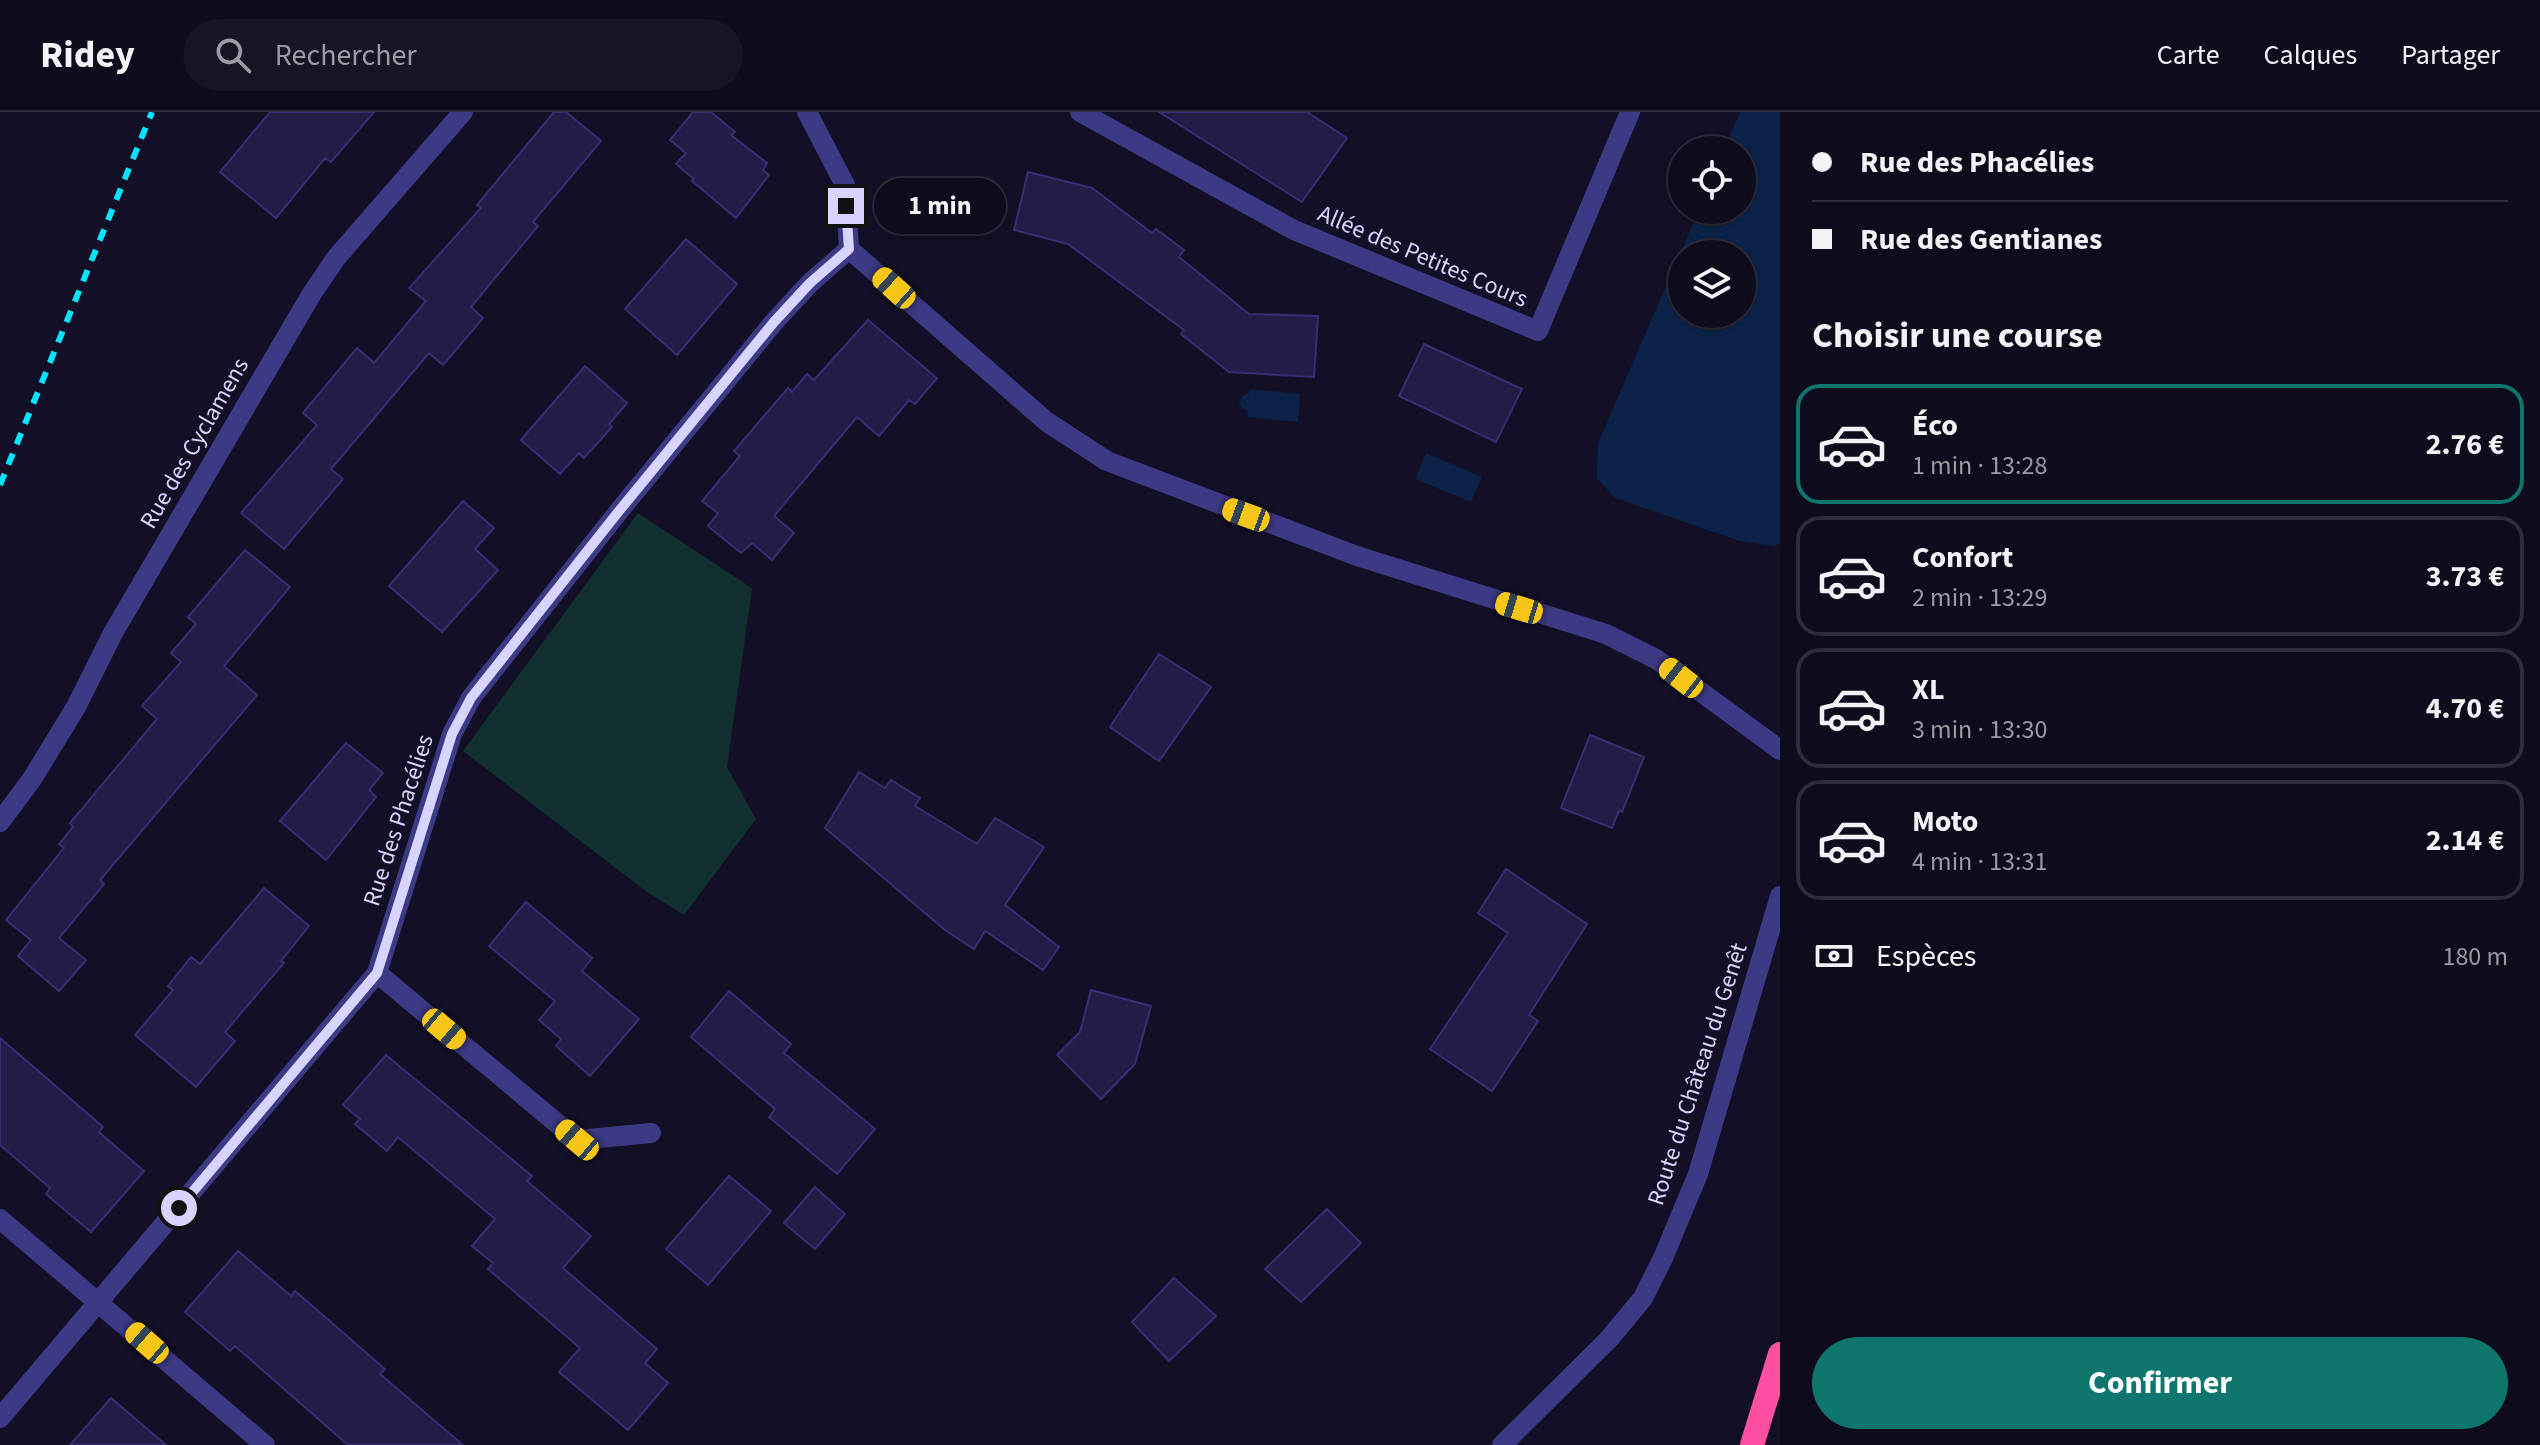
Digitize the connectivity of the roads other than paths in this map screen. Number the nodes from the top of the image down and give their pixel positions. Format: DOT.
graph roads {
  1 [pos="463,112"];
  2 [pos="807,112"];
  3 [pos="1080,112"];
  4 [pos="1630,112"];
  5 [pos="849,249"];
  6 [pos="1780,750"];
  7 [pos="0,822"];
  8 [pos="1780,896"];
  9 [pos="377,973"];
  10 [pos="651,1133"];
  11 [pos="0,1219"];
  12 [pos="99,1302"];
  13 [pos="1780,1354"];
  14 [pos="0,1418"];
  15 [pos="265,1445"];
  16 [pos="1502,1445"];
  17 [pos="1752,1445"];
  1 -- 7 [label="street, Rue des Cyclamens"];
  2 -- 5 [label="street"];
  3 -- 4 [label="street, Allée des Petites Cours"];
  5 -- 6 [label="street"];
  5 -- 9 [label="street, Rue des Phacélies"];
  8 -- 16 [label="street, Route du Château du Genêt"];
  9 -- 10 [label="street"];
  9 -- 12 [label="street, Rue des Phacélies"];
  11 -- 12 [label="street"];
  12 -- 14 [label="street, Rue des Phacélies"];
  12 -- 15 [label="street"];
  13 -- 17 [label="highway"];
}
